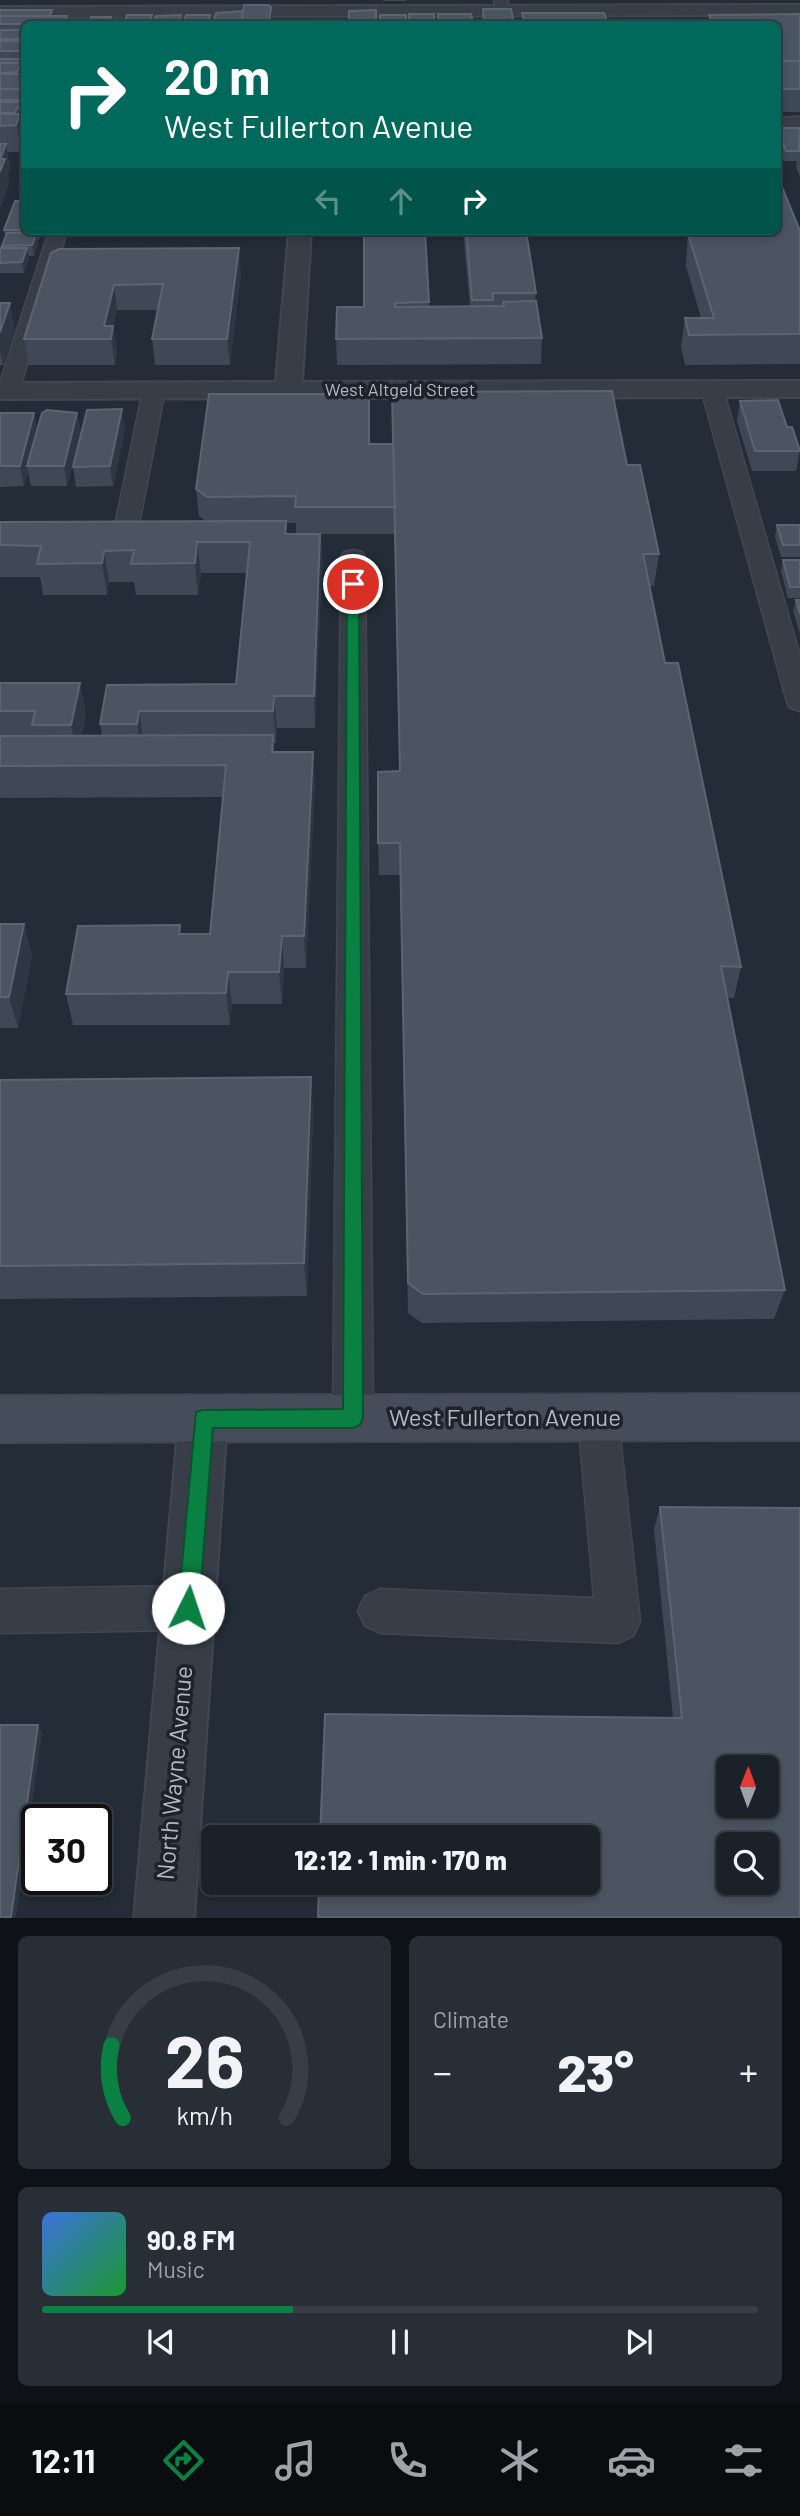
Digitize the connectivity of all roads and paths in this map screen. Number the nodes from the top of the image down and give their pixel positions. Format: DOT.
graph roads {
  1 [pos="501,5"];
  2 [pos="675,5"];
  3 [pos="800,10"];
  4 [pos="0,12"];
  5 [pos="316,12"];
  6 [pos="125,18"];
  7 [pos="57,235"];
  8 [pos="299,235"];
  9 [pos="712,389"];
  10 [pos="800,389"];
  11 [pos="154,390"];
  12 [pos="288,390"];
  13 [pos="4,391"];
  14 [pos="122,545"];
  15 [pos="353,557"];
  16 [pos="800,702"];
  17 [pos="800,1417"];
  18 [pos="353,1418"];
  19 [pos="598,1418"];
  20 [pos="0,1419"];
  21 [pos="203,1419"];
  22 [pos="188,1608"];
  23 [pos="0,1611"];
  24 [pos="380,1611"];
  25 [pos="164,1917"];
  1 -- 2 [label="street"];
  1 -- 5 [label="street"];
  2 -- 3 [label="street"];
  4 -- 6 [label="street"];
  5 -- 6 [label="street"];
  7 -- 13 [label="lane"];
  8 -- 12 [label="street"];
  9 -- 10 [label="street, West Altgeld Street"];
  9 -- 12 [label="street, West Altgeld Street"];
  9 -- 16 [label="lane"];
  11 -- 12 [label="street, West Altgeld Street"];
  11 -- 13 [label="street, West Altgeld Street"];
  11 -- 14 [label="lane"];
  15 -- 18 [label="lane"];
  17 -- 19 [label="main road, West Fullerton Avenue"];
  18 -- 19 [label="main road, West Fullerton Avenue"];
  18 -- 21 [label="main road, West Fullerton Avenue"];
  19 -- 24 [label="lane"];
  20 -- 21 [label="main road, West Fullerton Avenue"];
  21 -- 22 [label="street, North Wayne Avenue"];
  22 -- 23 [label="lane"];
  22 -- 25 [label="street, North Wayne Avenue"];
}
